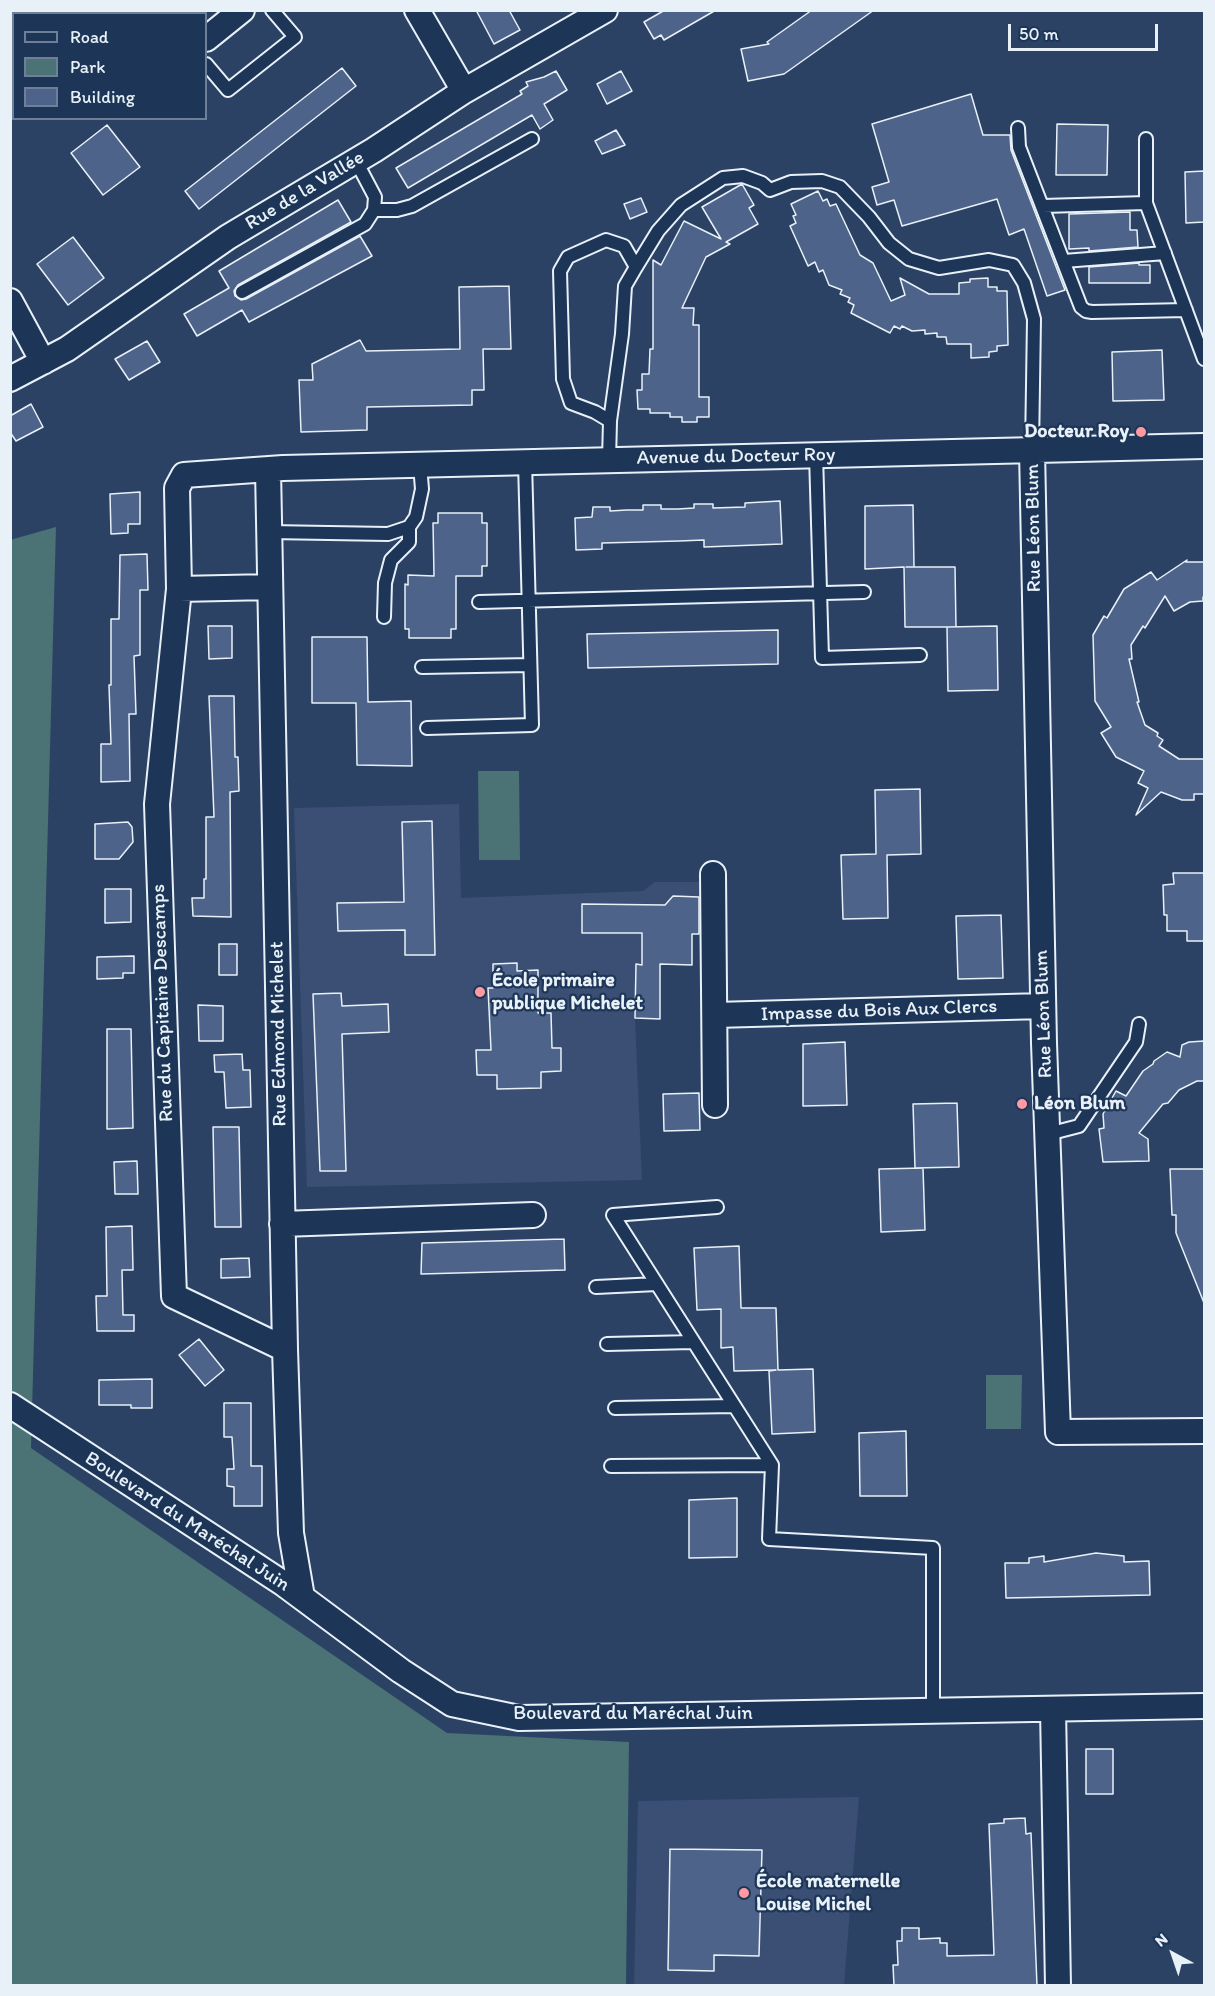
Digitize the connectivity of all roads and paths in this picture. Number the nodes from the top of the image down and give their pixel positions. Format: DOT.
graph roads {
  1 [pos="272,10"];
  2 [pos="417,10"];
  3 [pos="605,10"];
  4 [pos="234,13"];
  5 [pos="207,38"];
  6 [pos="207,65"];
  7 [pos="464,91"];
  8 [pos="1018,128"];
  9 [pos="532,139"];
  10 [pos="1146,139"];
  11 [pos="356,161"];
  12 [pos="1146,203"];
  13 [pos="1043,206"];
  14 [pos="374,210"];
  15 [pos="1165,254"];
  16 [pos="1064,261"];
  17 [pos="636,267"];
  18 [pos="242,292"];
  19 [pos="10,301"];
  20 [pos="1186,310"];
  21 [pos="1204,359"];
  22 [pos="43,362"];
  23 [pos="10,379"];
  24 [pos="610,421"];
  25 [pos="1204,446"];
  26 [pos="1032,450"];
  27 [pos="816,455"];
  28 [pos="609,460"];
  29 [pos="525,462"];
  30 [pos="420,465"];
  31 [pos="268,469"];
  32 [pos="409,527"];
  33 [pos="269,532"];
  34 [pos="270,587"];
  35 [pos="179,589"];
  36 [pos="864,591"];
  37 [pos="820,593"];
  38 [pos="529,601"];
  39 [pos="479,602"];
  40 [pos="384,617"];
  41 [pos="920,655"];
  42 [pos="530,665"];
  43 [pos="422,667"];
  44 [pos="427,728"];
  45 [pos="714,874"];
  46 [pos="1043,1006"];
  47 [pos="715,1015"];
  48 [pos="1139,1024"];
  49 [pos="715,1105"];
  50 [pos="1048,1134"];
  51 [pos="717,1207"];
  52 [pos="533,1215"];
  53 [pos="282,1224"];
  54 [pos="657,1284"];
  55 [pos="596,1287"];
  56 [pos="693,1341"];
  57 [pos="607,1344"];
  58 [pos="285,1349"];
  59 [pos="10,1406"];
  60 [pos="734,1406"];
  61 [pos="615,1408"];
  62 [pos="1204,1431"];
  63 [pos="772,1465"];
  64 [pos="611,1466"];
  65 [pos="302,1597"];
  66 [pos="1204,1706"];
  67 [pos="1053,1709"];
  68 [pos="933,1711"];
  69 [pos="1058,1986"];
  1 -- 6 [label="lane"];
  2 -- 7 [label="street"];
  3 -- 7 [label="street, Rue de la Vallée"];
  4 -- 5 [label="street"];
  7 -- 11 [label="street, Rue de la Vallée"];
  8 -- 13 [label="lane"];
  9 -- 14 [label="lane"];
  10 -- 12 [label="lane"];
  11 -- 14 [label="lane"];
  11 -- 22 [label="street, Rue de la Vallée"];
  12 -- 13 [label="lane"];
  12 -- 15 [label="lane"];
  13 -- 16 [label="lane"];
  14 -- 18 [label="lane"];
  15 -- 16 [label="lane"];
  15 -- 20 [label="lane"];
  16 -- 20 [label="lane"];
  17 -- 24 [label="lane"];
  17 -- 24 [label="lane"];
  17 -- 26 [label="lane"];
  19 -- 22 [label="street"];
  20 -- 21 [label="lane"];
  22 -- 23 [label="street, Rue de la Vallée"];
  24 -- 28 [label="lane"];
  25 -- 26 [label="street, Avenue du Docteur Roy"];
  26 -- 27 [label="street, Avenue du Docteur Roy"];
  26 -- 46 [label="street, Rue Léon Blum"];
  27 -- 28 [label="street, Avenue du Docteur Roy"];
  27 -- 37 [label="lane"];
  28 -- 29 [label="street, Avenue du Docteur Roy"];
  29 -- 30 [label="street, Avenue du Docteur Roy"];
  29 -- 38 [label="lane"];
  30 -- 31 [label="street, Avenue du Docteur Roy"];
  30 -- 32 [label="lane"];
  31 -- 33 [label="street, Rue Edmond Michelet"];
  31 -- 35 [label="street, Rue du Capitaine Descamps"];
  32 -- 33 [label="lane"];
  32 -- 40 [label="lane"];
  33 -- 34 [label="street, Rue Edmond Michelet"];
  34 -- 35 [label="street"];
  34 -- 53 [label="street, Rue Edmond Michelet"];
  35 -- 58 [label="street, Rue du Capitaine Descamps"];
  36 -- 37 [label="lane"];
  37 -- 38 [label="lane"];
  37 -- 41 [label="lane"];
  38 -- 39 [label="lane"];
  38 -- 42 [label="lane"];
  42 -- 43 [label="lane"];
  42 -- 44 [label="lane"];
  45 -- 47 [label="street"];
  46 -- 47 [label="street, Impasse du Bois Aux Clercs"];
  46 -- 50 [label="street, Rue Léon Blum"];
  47 -- 49 [label="street"];
  48 -- 50 [label="lane"];
  50 -- 62 [label="street, Rue Léon Blum"];
  51 -- 54 [label="lane"];
  52 -- 53 [label="street"];
  53 -- 58 [label="street, Rue Edmond Michelet"];
  54 -- 55 [label="lane"];
  54 -- 56 [label="lane"];
  56 -- 57 [label="lane"];
  56 -- 60 [label="lane"];
  58 -- 65 [label="street, Rue Edmond Michelet"];
  59 -- 65 [label="street, Boulevard du Maréchal Juin"];
  60 -- 61 [label="lane"];
  60 -- 63 [label="lane"];
  63 -- 64 [label="lane"];
  63 -- 68 [label="lane"];
  65 -- 68 [label="street, Boulevard du Maréchal Juin"];
  66 -- 67 [label="street, Boulevard du Maréchal Juin"];
  67 -- 68 [label="street, Boulevard du Maréchal Juin"];
  67 -- 69 [label="street"];
}
